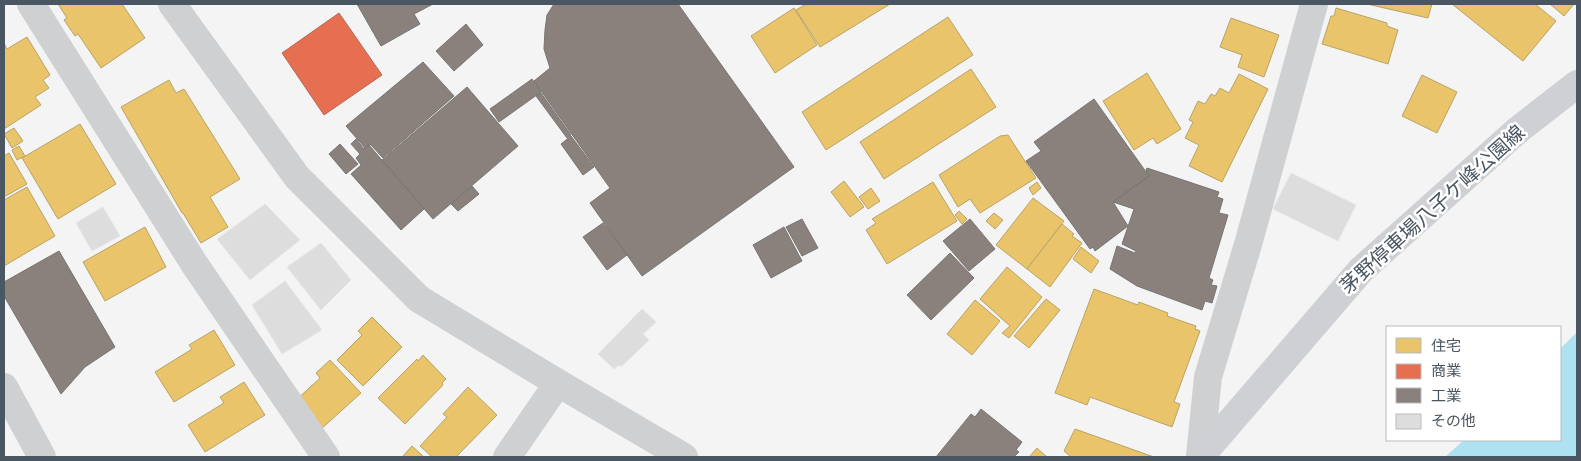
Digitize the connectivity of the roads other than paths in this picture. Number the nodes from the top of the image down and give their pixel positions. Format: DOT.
graph roads {
  1 [pos="31,4"];
  2 [pos="172,4"];
  3 [pos="1314,4"];
  4 [pos="1577,84"];
  5 [pos="558,383"];
  6 [pos="4,387"];
  7 [pos="42,457"];
  8 [pos="326,457"];
  9 [pos="506,457"];
  10 [pos="684,457"];
  11 [pos="1200,457"];
  1 -- 8 [label="street"];
  2 -- 5 [label="street"];
  3 -- 11 [label="street"];
  4 -- 11 [label="main road, 茅野停車場八子ケ峰公園線"];
  5 -- 9 [label="street"];
  5 -- 10 [label="street"];
  6 -- 7 [label="street"];
}
